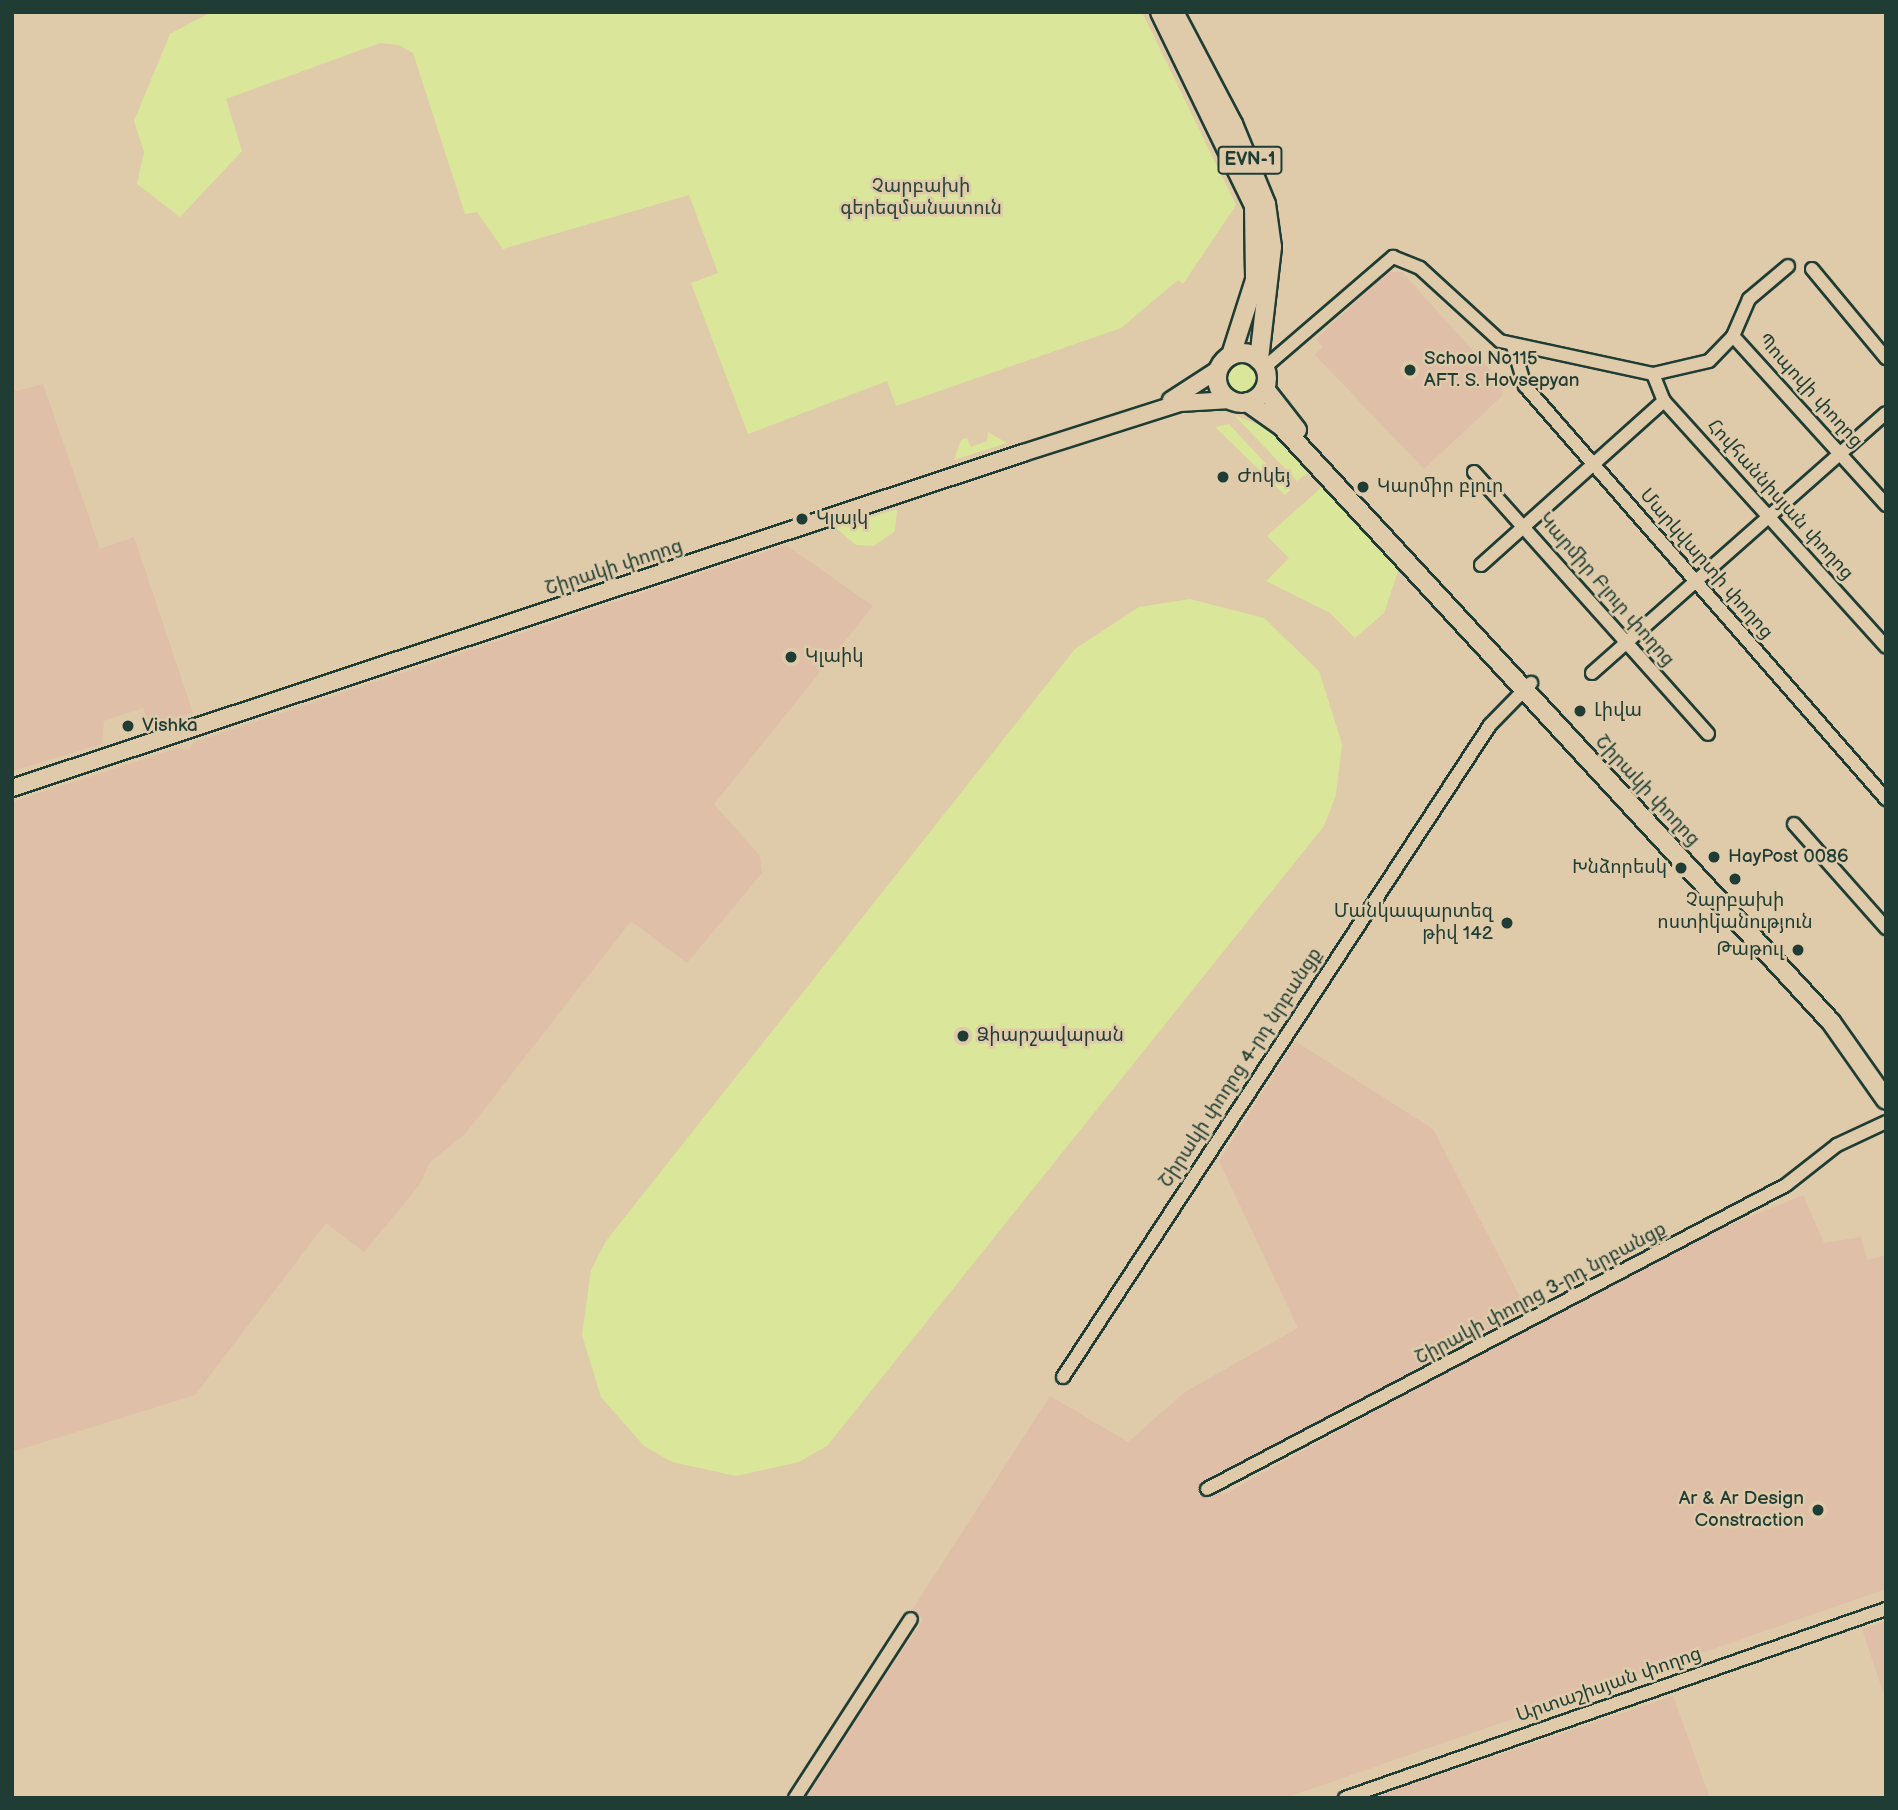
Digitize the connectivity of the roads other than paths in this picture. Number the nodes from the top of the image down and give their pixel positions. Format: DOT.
graph roads {
  1 [pos="1160,12"];
  2 [pos="1174,12"];
  3 [pos="1788,267"];
  4 [pos="1812,269"];
  5 [pos="1733,336"];
  6 [pos="1513,346"];
  7 [pos="1231,355"];
  8 [pos="1886,358"];
  9 [pos="1262,364"];
  10 [pos="1219,369"];
  11 [pos="1653,374"];
  12 [pos="1265,389"];
  13 [pos="1239,401"];
  14 [pos="1664,401"];
  15 [pos="1886,413"];
  16 [pos="1840,453"];
  17 [pos="1593,463"];
  18 [pos="1474,472"];
  19 [pos="1886,505"];
  20 [pos="1769,516"];
  21 [pos="1525,527"];
  22 [pos="1481,565"];
  23 [pos="1695,579"];
  24 [pos="1624,642"];
  25 [pos="1886,647"];
  26 [pos="1592,673"];
  27 [pos="1528,686"];
  28 [pos="1708,734"];
  29 [pos="12,785"];
  30 [pos="1886,799"];
  31 [pos="1794,824"];
  32 [pos="1886,928"];
  33 [pos="1886,1082"];
  34 [pos="1886,1100"];
  35 [pos="1886,1122"];
  36 [pos="1063,1377"];
  37 [pos="1207,1489"];
  38 [pos="1886,1609"];
  39 [pos="911,1619"];
  40 [pos="795,1798"];
  41 [pos="1345,1798"];
  1 -- 7 [label="highway, EVN-1"];
  2 -- 9 [label="highway, EVN-1"];
  3 -- 5 [label="street"];
  4 -- 8 [label="street"];
  5 -- 11 [label="street"];
  5 -- 16 [label="street, Պոպովի փողոց"];
  6 -- 9 [label="street"];
  6 -- 11 [label="street"];
  6 -- 17 [label="street, Մարկվարտի փողոց"];
  7 -- 9 [label="highway"];
  7 -- 10 [label="highway, Շիրակի փողոց / EVN-1"];
  9 -- 12 [label="highway, EVN-1"];
  10 -- 13 [label="highway"];
  10 -- 29 [label="main road, Շիրակի փողոց"];
  11 -- 14 [label="street, Հովհաննիսյան փողոց"];
  12 -- 13 [label="highway"];
  12 -- 27 [label="highway, Շիրակի փողոց"];
  13 -- 27 [label="highway, Շիրակի փողոց"];
  13 -- 29 [label="main road, Շիրակի փողոց"];
  14 -- 17 [label="street"];
  14 -- 20 [label="street, Հովհաննիսյան փողոց"];
  15 -- 16 [label="street"];
  16 -- 19 [label="street, Պոպովի փողոց"];
  16 -- 20 [label="street"];
  17 -- 21 [label="street"];
  17 -- 23 [label="street, Մարկվարտի փողոց"];
  18 -- 21 [label="street, Կարմիր Բլուր փողոց"];
  20 -- 23 [label="street"];
  20 -- 25 [label="street, Հովհաննիսյան փողոց"];
  21 -- 22 [label="street"];
  21 -- 24 [label="street, Կարմիր Բլուր փողոց"];
  23 -- 24 [label="street"];
  23 -- 30 [label="street, Մարկվարտի փողոց"];
  24 -- 26 [label="street"];
  24 -- 28 [label="street, Կարմիր Բլուր փողոց"];
  27 -- 33 [label="highway, Շիրակի փողոց"];
  27 -- 34 [label="highway, Շիրակի փողոց"];
  27 -- 36 [label="street, Շիրակի փողոց 4-րդ նրբանցք"];
  31 -- 32 [label="street"];
  35 -- 37 [label="street, Շիրակի փողոց 3-րդ նրբանցք"];
  38 -- 41 [label="street, Արտաշիսյան փողոց"];
  39 -- 40 [label="street"];
}
